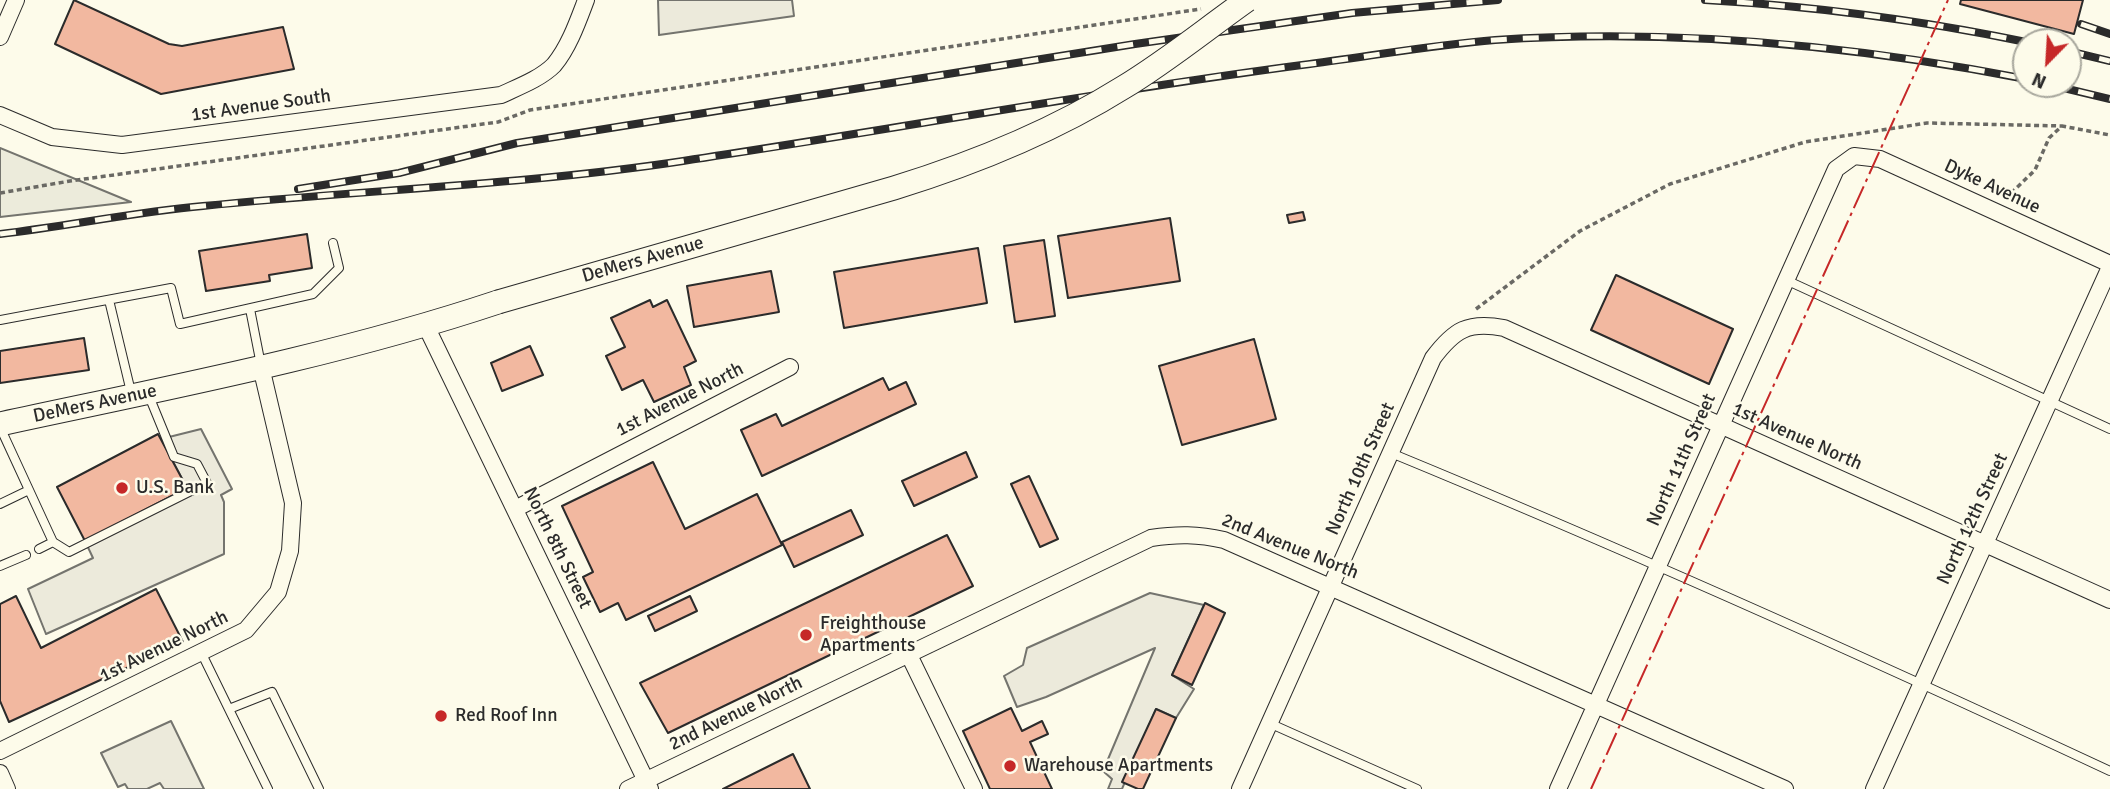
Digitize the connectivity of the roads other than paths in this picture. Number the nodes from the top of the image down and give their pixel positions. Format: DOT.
graph roads {
  1 [pos="16,0"];
  2 [pos="586,0"];
  3 [pos="1247,0"];
  4 [pos="0,37"];
  5 [pos="0,115"];
  6 [pos="1854,156"];
  7 [pos="333,243"];
  8 [pos="2110,266"];
  9 [pos="1786,281"];
  10 [pos="110,300"];
  11 [pos="250,309"];
  12 [pos="0,320"];
  13 [pos="426,326"];
  14 [pos="1464,328"];
  15 [pos="261,367"];
  16 [pos="790,367"];
  17 [pos="140,394"];
  18 [pos="2049,402"];
  19 [pos="1720,425"];
  20 [pos="0,426"];
  21 [pos="2110,429"];
  22 [pos="1391,453"];
  23 [pos="29,490"];
  24 [pos="0,504"];
  25 [pos="515,509"];
  26 [pos="53,542"];
  27 [pos="1985,544"];
  28 [pos="39,549"];
  29 [pos="26,555"];
  30 [pos="1658,564"];
  31 [pos="0,566"];
  32 [pos="1331,586"];
  33 [pos="2110,600"];
  34 [pos="201,652"];
  35 [pos="909,655"];
  36 [pos="1921,683"];
  37 [pos="1595,704"];
  38 [pos="229,709"];
  39 [pos="1269,723"];
  40 [pos="0,751"];
  41 [pos="2110,771"];
  42 [pos="0,774"];
  43 [pos="648,785"];
  44 [pos="8,789"];
  45 [pos="268,789"];
  46 [pos="319,789"];
  47 [pos="628,789"];
  48 [pos="974,789"];
  49 [pos="1240,789"];
  50 [pos="1417,789"];
  51 [pos="1558,789"];
  52 [pos="1785,789"];
  53 [pos="1874,789"];
  1 -- 4 [label="street"];
  2 -- 5 [label="street, 1st Avenue South"];
  3 -- 13 [label="main road, DeMers Avenue, bridge"];
  6 -- 8 [label="street, Dyke Avenue"];
  6 -- 9 [label="street, North 11th Street"];
  7 -- 11 [label="lane"];
  8 -- 18 [label="street, North 12th Street"];
  9 -- 18 [label="lane"];
  9 -- 19 [label="street, North 11th Street"];
  10 -- 11 [label="lane"];
  10 -- 12 [label="lane"];
  10 -- 17 [label="lane"];
  11 -- 15 [label="lane"];
  13 -- 15 [label="main road, DeMers Avenue"];
  13 -- 25 [label="street, North 8th Street"];
  14 -- 19 [label="street, 1st Avenue North"];
  14 -- 22 [label="street, North 10th Street"];
  15 -- 17 [label="main road, DeMers Avenue"];
  15 -- 34 [label="street, 1st Avenue North"];
  16 -- 25 [label="street, 1st Avenue North"];
  17 -- 20 [label="main road, DeMers Avenue"];
  17 -- 26 [label="lane"];
  18 -- 21 [label="lane"];
  18 -- 27 [label="street, North 12th Street"];
  19 -- 27 [label="street, 1st Avenue North"];
  19 -- 30 [label="street, North 11th Street"];
  20 -- 23 [label="lane"];
  22 -- 30 [label="lane"];
  22 -- 32 [label="street, North 10th Street"];
  23 -- 24 [label="lane"];
  23 -- 26 [label="lane"];
  25 -- 43 [label="street, North 8th Street"];
  26 -- 28 [label="lane"];
  27 -- 33 [label="street, 1st Avenue North"];
  27 -- 36 [label="street, North 12th Street"];
  29 -- 31 [label="lane"];
  30 -- 36 [label="lane"];
  30 -- 37 [label="street, North 11th Street"];
  32 -- 35 [label="street, 2nd Avenue North"];
  32 -- 37 [label="street, 2nd Avenue North"];
  32 -- 39 [label="street, North 10th Street"];
  34 -- 38 [label="lane"];
  34 -- 40 [label="street, 1st Avenue North"];
  35 -- 43 [label="street, 2nd Avenue North"];
  35 -- 48 [label="street"];
  36 -- 41 [label="lane"];
  36 -- 53 [label="street, North 12th Street"];
  37 -- 51 [label="street, North 11th Street"];
  37 -- 52 [label="street, 2nd Avenue North"];
  38 -- 45 [label="lane"];
  38 -- 46 [label="lane"];
  39 -- 49 [label="street, North 10th Street"];
  39 -- 50 [label="lane"];
  42 -- 44 [label="street"];
  43 -- 47 [label="street, 2nd Avenue North"];
}
